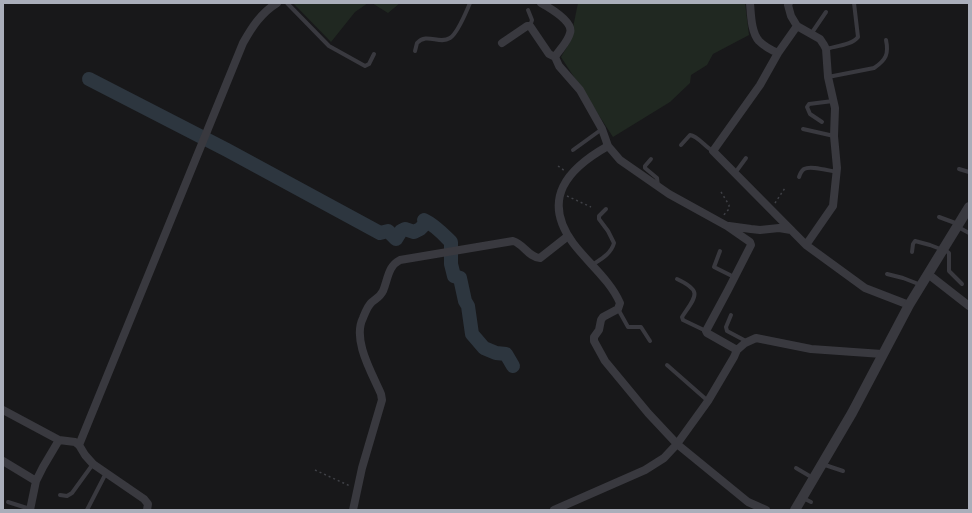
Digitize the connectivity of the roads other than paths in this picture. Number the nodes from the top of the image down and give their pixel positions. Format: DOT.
graph roads {
  1 [pos="277,3"];
  2 [pos="287,3"];
  3 [pos="470,3"];
  4 [pos="541,3"];
  5 [pos="750,3"];
  6 [pos="789,3"];
  7 [pos="854,3"];
  8 [pos="528,10"];
  9 [pos="826,12"];
  10 [pos="530,26"];
  11 [pos="797,26"];
  12 [pos="811,34"];
  13 [pos="886,40"];
  14 [pos="502,43"];
  15 [pos="826,49"];
  16 [pos="415,51"];
  17 [pos="778,53"];
  18 [pos="374,54"];
  19 [pos="555,57"];
  20 [pos="828,77"];
  21 [pos="833,101"];
  22 [pos="822,122"];
  23 [pos="602,129"];
  24 [pos="802,129"];
  25 [pos="834,136"];
  26 [pos="681,144"];
  27 [pos="608,146"];
  28 [pos="573,150"];
  29 [pos="713,151"];
  30 [pos="746,158"];
  31 [pos="651,159"];
  32 [pos="959,168"];
  33 [pos="837,172"];
  34 [pos="969,172"];
  35 [pos="734,173"];
  36 [pos="798,177"];
  37 [pos="658,186"];
  38 [pos="969,208"];
  39 [pos="606,210"];
  40 [pos="939,217"];
  41 [pos="958,225"];
  42 [pos="727,226"];
  43 [pos="791,230"];
  44 [pos="969,233"];
  45 [pos="568,236"];
  46 [pos="806,245"];
  47 [pos="943,250"];
  48 [pos="720,251"];
  49 [pos="912,252"];
  50 [pos="591,265"];
  51 [pos="888,274"];
  52 [pos="928,274"];
  53 [pos="676,278"];
  54 [pos="734,278"];
  55 [pos="962,284"];
  56 [pos="921,285"];
  57 [pos="909,306"];
  58 [pos="969,306"];
  59 [pos="618,309"];
  60 [pos="731,315"];
  61 [pos="706,330"];
  62 [pos="650,340"];
  63 [pos="745,343"];
  64 [pos="737,350"];
  65 [pos="882,354"];
  66 [pos="667,365"];
  67 [pos="708,401"];
  68 [pos="3,410"];
  69 [pos="59,440"];
  70 [pos="677,444"];
  71 [pos="79,445"];
  72 [pos="3,461"];
  73 [pos="93,464"];
  74 [pos="822,464"];
  75 [pos="796,468"];
  76 [pos="843,471"];
  77 [pos="106,473"];
  78 [pos="813,478"];
  79 [pos="36,481"];
  80 [pos="60,495"];
  81 [pos="8,502"];
  82 [pos="30,510"];
  83 [pos="87,510"];
  84 [pos="147,510"];
  85 [pos="353,510"];
  86 [pos="554,510"];
  87 [pos="766,510"];
  88 [pos="795,510"];
  1 -- 71 [label="street"];
  2 -- 18 [label="lane"];
  3 -- 16 [label="lane"];
  4 -- 19 [label="street"];
  5 -- 17 [label="street"];
  6 -- 11 [label="street"];
  7 -- 15 [label="lane"];
  8 -- 10 [label="lane"];
  9 -- 12 [label="lane"];
  10 -- 14 [label="street"];
  10 -- 19 [label="street"];
  11 -- 12 [label="street"];
  11 -- 17 [label="street"];
  12 -- 15 [label="street"];
  13 -- 20 [label="lane"];
  15 -- 20 [label="street"];
  17 -- 29 [label="street"];
  19 -- 23 [label="street"];
  20 -- 21 [label="street"];
  21 -- 22 [label="lane"];
  21 -- 25 [label="street"];
  23 -- 27 [label="street"];
  23 -- 28 [label="lane"];
  24 -- 25 [label="lane"];
  25 -- 33 [label="street"];
  26 -- 29 [label="lane"];
  27 -- 37 [label="street"];
  27 -- 45 [label="street"];
  29 -- 35 [label="street"];
  30 -- 35 [label="lane"];
  31 -- 37 [label="lane"];
  32 -- 34 [label="lane"];
  33 -- 36 [label="lane"];
  33 -- 46 [label="street"];
  35 -- 43 [label="street"];
  37 -- 42 [label="street"];
  38 -- 41 [label="street"];
  39 -- 50 [label="lane"];
  40 -- 41 [label="lane"];
  41 -- 44 [label="lane"];
  41 -- 47 [label="street"];
  42 -- 43 [label="street"];
  42 -- 54 [label="street"];
  43 -- 46 [label="street"];
  45 -- 50 [label="street"];
  45 -- 85 [label="street"];
  46 -- 57 [label="street"];
  47 -- 49 [label="lane"];
  47 -- 52 [label="street"];
  47 -- 55 [label="lane"];
  48 -- 54 [label="lane"];
  50 -- 59 [label="street"];
  51 -- 56 [label="lane"];
  52 -- 56 [label="street"];
  52 -- 58 [label="street"];
  53 -- 61 [label="lane"];
  54 -- 61 [label="street"];
  56 -- 57 [label="street"];
  57 -- 65 [label="street"];
  59 -- 62 [label="lane"];
  59 -- 70 [label="street"];
  60 -- 63 [label="lane"];
  61 -- 64 [label="street"];
  63 -- 64 [label="street"];
  63 -- 65 [label="street"];
  64 -- 67 [label="street"];
  65 -- 74 [label="street"];
  66 -- 67 [label="lane"];
  67 -- 70 [label="street"];
  68 -- 69 [label="street"];
  69 -- 71 [label="street"];
  69 -- 79 [label="street"];
  70 -- 86 [label="street"];
  70 -- 87 [label="street"];
  71 -- 73 [label="street"];
  72 -- 79 [label="street"];
  73 -- 77 [label="street"];
  73 -- 80 [label="lane"];
  74 -- 76 [label="lane"];
  74 -- 78 [label="street"];
  75 -- 78 [label="lane"];
  77 -- 83 [label="lane"];
  77 -- 84 [label="street"];
  78 -- 88 [label="street"];
  79 -- 82 [label="street"];
  81 -- 82 [label="lane"];
}
